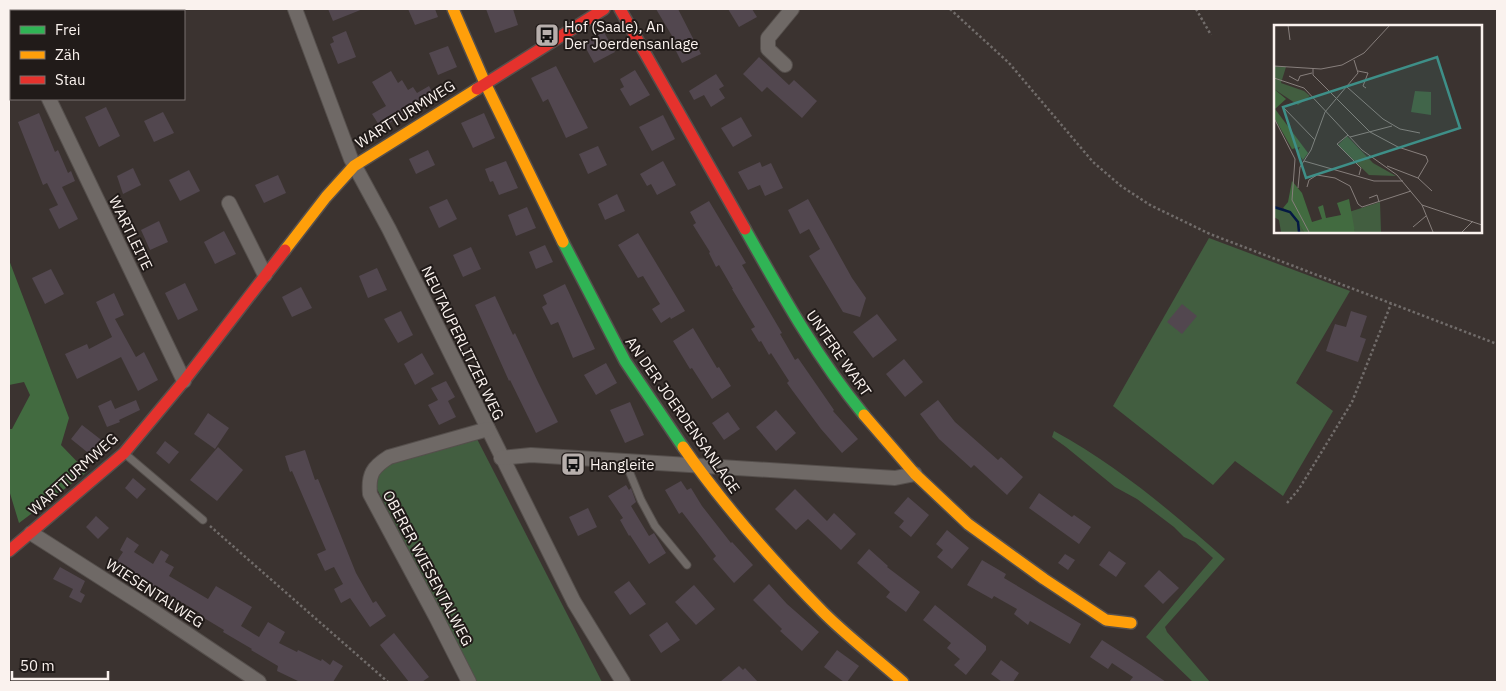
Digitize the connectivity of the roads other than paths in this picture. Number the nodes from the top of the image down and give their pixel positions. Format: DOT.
graph roads {
  1 [pos="295,9"];
  2 [pos="452,9"];
  3 [pos="620,9"];
  4 [pos="792,9"];
  5 [pos="596,11"];
  6 [pos="785,65"];
  7 [pos="485,83"];
  8 [pos="49,100"];
  9 [pos="354,166"];
  10 [pos="229,203"];
  11 [pos="265,275"];
  12 [pos="184,381"];
  13 [pos="488,429"];
  14 [pos="124,453"];
  15 [pos="502,458"];
  16 [pos="625,460"];
  17 [pos="696,464"];
  18 [pos="915,474"];
  19 [pos="203,520"];
  20 [pos="31,534"];
  21 [pos="9,551"];
  22 [pos="686,565"];
  23 [pos="1131,623"];
  24 [pos="259,682"];
  25 [pos="469,682"];
  26 [pos="623,682"];
  27 [pos="903,682"];
  1 -- 9 [label="street, NEUTAUPERLITZER WEG"];
  2 -- 7 [label="street, AN DER JOERDENSANLAGE"];
  3 -- 18 [label="street, UNTERE WART"];
  4 -- 6 [label="street"];
  5 -- 7 [label="street, WARTTURMWEG"];
  7 -- 9 [label="street, WARTTURMWEG"];
  7 -- 17 [label="street, AN DER JOERDENSANLAGE"];
  8 -- 12 [label="street, WARTLEITE"];
  9 -- 11 [label="street, WARTTURMWEG"];
  9 -- 13 [label="street, NEUTAUPERLITZER WEG"];
  10 -- 11 [label="street"];
  11 -- 12 [label="street, WARTTURMWEG"];
  12 -- 14 [label="street, WARTTURMWEG"];
  13 -- 15 [label="street, NEUTAUPERLITZER WEG"];
  13 -- 25 [label="street, OBERER WIESENTALWEG"];
  14 -- 19 [label="lane"];
  14 -- 20 [label="street, WARTTURMWEG"];
  15 -- 16 [label="street"];
  15 -- 26 [label="street, NEUTAUPERLITZER WEG"];
  16 -- 17 [label="street"];
  16 -- 22 [label="lane"];
  17 -- 18 [label="street"];
  17 -- 27 [label="street, AN DER JOERDENSANLAGE"];
  18 -- 23 [label="street, UNTERE WART"];
  20 -- 21 [label="street, WARTTURMWEG"];
  20 -- 24 [label="street, WIESENTALWEG"];
}
